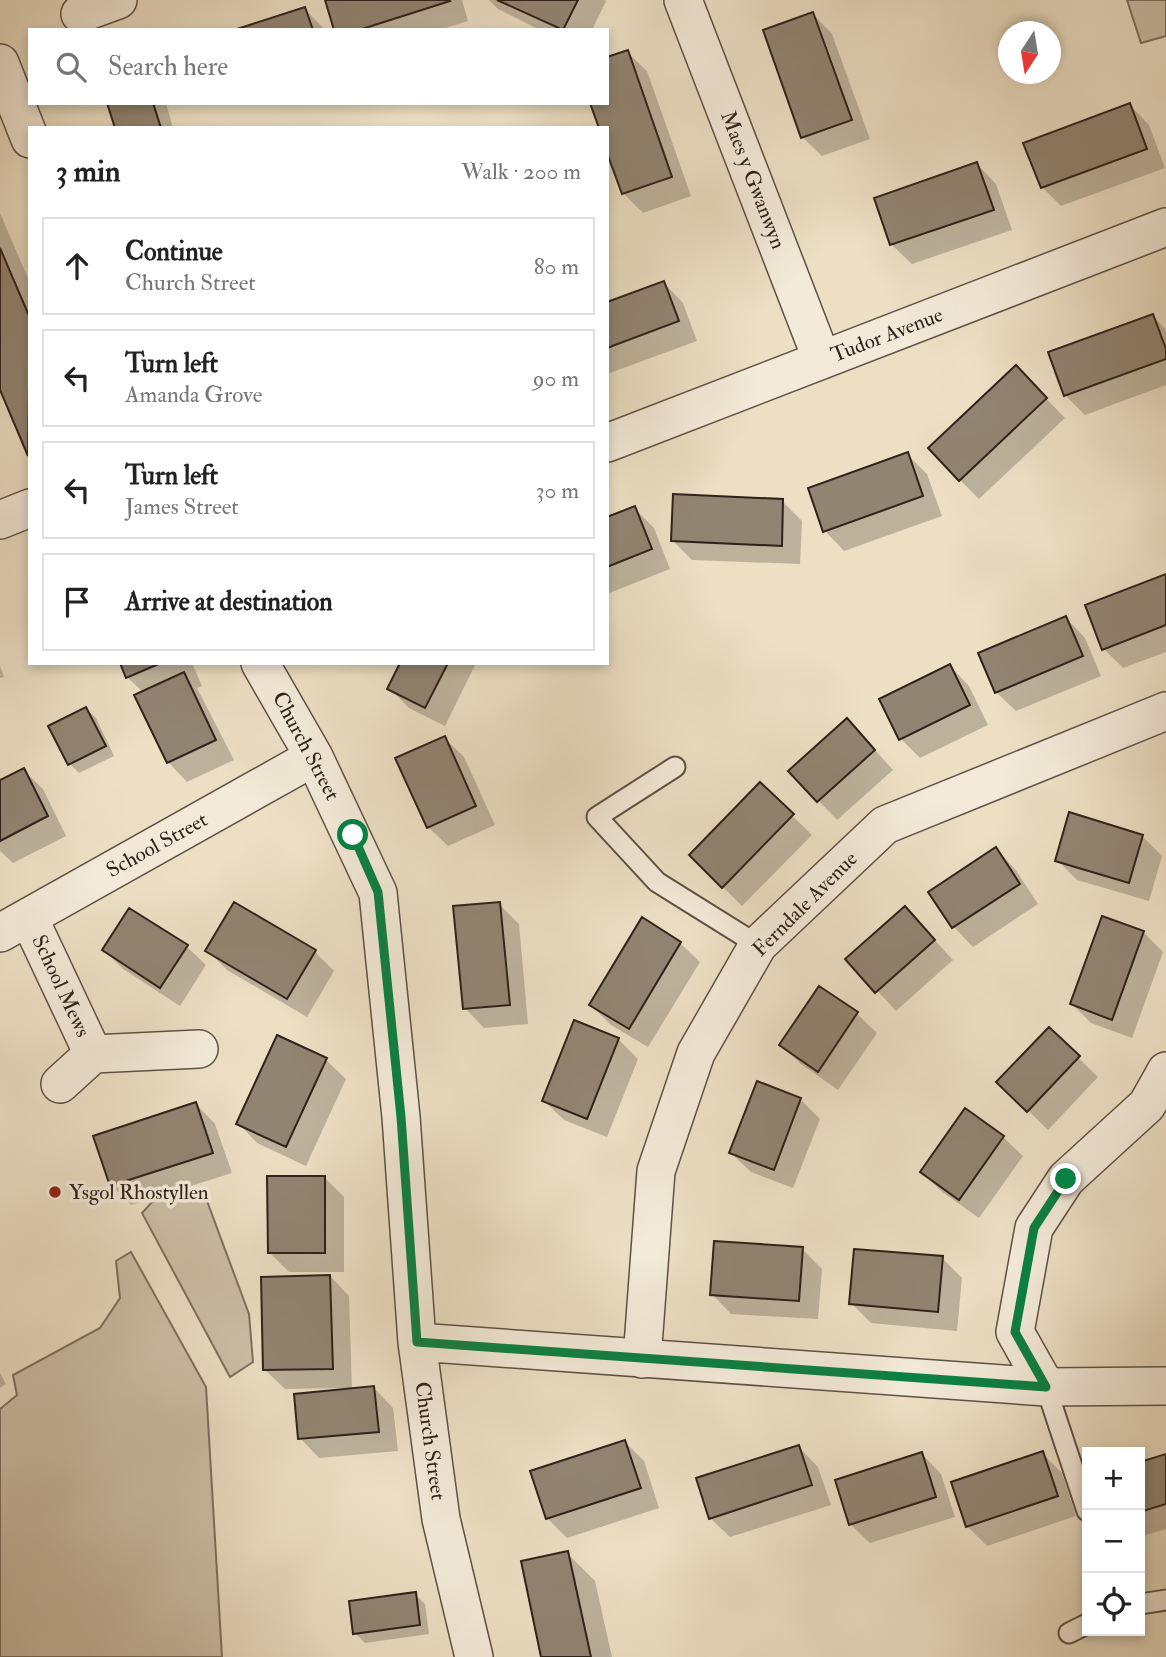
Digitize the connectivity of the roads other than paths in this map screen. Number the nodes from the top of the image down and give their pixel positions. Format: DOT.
graph roads {
  1 [pos="118,0"];
  2 [pos="684,0"];
  3 [pos="80,14"];
  4 [pos="0,63"];
  5 [pos="28,134"];
  6 [pos="1166,227"];
  7 [pos="822,360"];
  8 [pos="609,442"];
  9 [pos="28,509"];
  10 [pos="0,520"];
  11 [pos="261,665"];
  12 [pos="1166,711"];
  13 [pos="314,757"];
  14 [pos="675,767"];
  15 [pos="14,925"];
  16 [pos="758,945"];
  17 [pos="199,1049"];
  18 [pos="93,1054"];
  19 [pos="1166,1070"];
  20 [pos="60,1084"];
  21 [pos="417,1342"];
  22 [pos="642,1359"];
  23 [pos="1166,1386"];
  24 [pos="1046,1387"];
  25 [pos="1087,1510"];
  26 [pos="1166,1600"];
  27 [pos="1145,1603"];
  28 [pos="1082,1626"];
  29 [pos="1069,1633"];
  30 [pos="474,1657"];
  1 -- 3 [label="street"];
  2 -- 7 [label="street, Maes y Gwanwyn"];
  4 -- 5 [label="street"];
  6 -- 7 [label="street, Tudor Avenue"];
  7 -- 8 [label="street, Tudor Avenue"];
  9 -- 10 [label="street"];
  11 -- 13 [label="street, Church Street"];
  12 -- 16 [label="street, Ferndale Avenue"];
  13 -- 15 [label="street, School Street"];
  13 -- 21 [label="street, Church Street"];
  14 -- 16 [label="lane"];
  15 -- 18 [label="street, School Mews"];
  16 -- 22 [label="street, Ferndale Avenue"];
  17 -- 18 [label="street, School Mews"];
  18 -- 20 [label="street, School Mews"];
  19 -- 24 [label="street"];
  21 -- 22 [label="street"];
  21 -- 30 [label="street, Church Street"];
  22 -- 24 [label="street"];
  23 -- 24 [label="street"];
  24 -- 25 [label="lane"];
  26 -- 27 [label="lane"];
  28 -- 29 [label="lane"];
}
